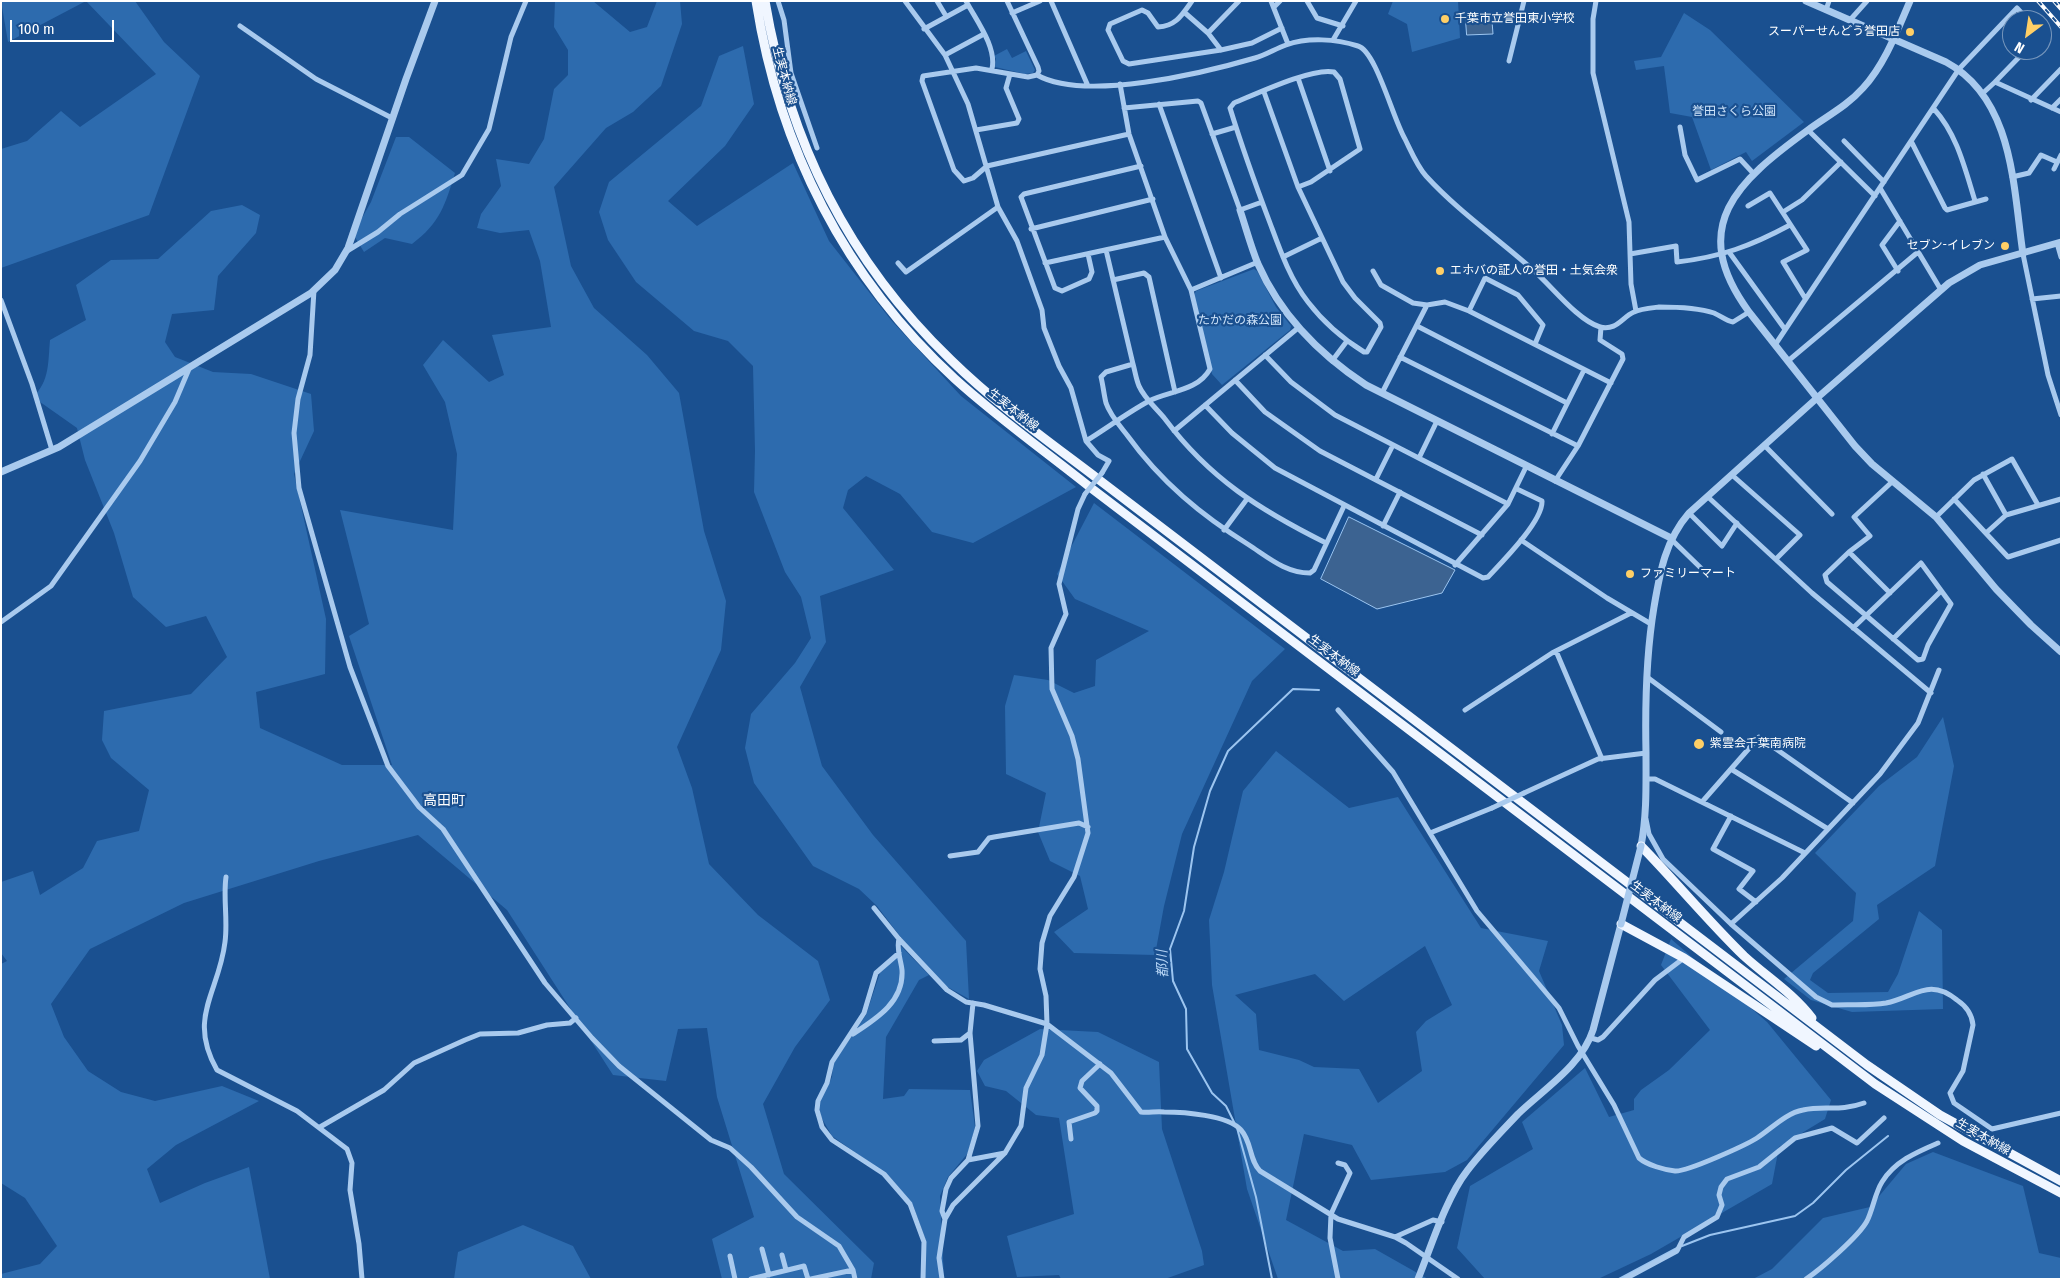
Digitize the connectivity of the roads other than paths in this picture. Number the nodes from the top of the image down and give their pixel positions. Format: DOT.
graph roads {
  1 [pos="435,1"];
  2 [pos="526,1"];
  3 [pos="756,1"];
  4 [pos="766,1"];
  5 [pos="778,1"];
  6 [pos="905,1"];
  7 [pos="937,1"];
  8 [pos="1007,1"];
  9 [pos="1040,1"];
  10 [pos="1051,1"];
  11 [pos="1192,1"];
  12 [pos="1240,1"];
  13 [pos="1280,1"];
  14 [pos="1307,1"];
  15 [pos="1356,1"];
  16 [pos="1524,1"];
  17 [pos="1596,1"];
  18 [pos="1806,1"];
  19 [pos="1829,1"];
  20 [pos="1867,1"];
  21 [pos="1910,1"];
  22 [pos="967,3"];
  23 [pos="1273,4"];
  24 [pos="1826,10"];
  25 [pos="1184,12"];
  26 [pos="1012,13"];
  27 [pos="946,16"];
  28 [pos="1850,20"];
  29 [pos="2002,24"];
  30 [pos="240,26"];
  31 [pos="1343,26"];
  32 [pos="1282,28"];
  33 [pos="924,29"];
  34 [pos="1208,33"];
  35 [pos="984,34"];
  36 [pos="1334,40"];
  37 [pos="1893,40"];
  38 [pos="1288,44"];
  39 [pos="1221,50"];
  40 [pos="944,55"];
  41 [pos="2017,60"];
  42 [pos="1509,61"];
  43 [pos="2061,68"];
  44 [pos="992,69"];
  45 [pos="1959,69"];
  46 [pos="952,71"];
  47 [pos="1010,74"];
  48 [pos="1037,75"];
  49 [pos="1298,78"];
  50 [pos="1996,82"];
  51 [pos="1120,84"];
  52 [pos="1088,86"];
  53 [pos="1264,92"];
  54 [pos="1983,93"];
  55 [pos="2061,99"];
  56 [pos="2031,100"];
  57 [pos="1159,104"];
  58 [pos="1124,108"];
  59 [pos="2052,108"];
  60 [pos="1934,109"];
  61 [pos="2061,112"];
  62 [pos="392,118"];
  63 [pos="1236,127"];
  64 [pos="1680,127"];
  65 [pos="976,130"];
  66 [pos="1808,130"];
  67 [pos="1129,134"];
  68 [pos="1212,134"];
  69 [pos="1844,141"];
  70 [pos="1912,142"];
  71 [pos="817,148"];
  72 [pos="2061,154"];
  73 [pos="1841,162"];
  74 [pos="2057,162"];
  75 [pos="987,166"];
  76 [pos="1141,166"];
  77 [pos="2054,169"];
  78 [pos="1330,170"];
  79 [pos="1753,173"];
  80 [pos="2011,177"];
  81 [pos="1884,182"];
  82 [pos="1298,187"];
  83 [pos="1880,188"];
  84 [pos="1875,196"];
  85 [pos="1986,198"];
  86 [pos="1153,199"];
  87 [pos="1262,202"];
  88 [pos="1975,202"];
  89 [pos="1748,206"];
  90 [pos="998,207"];
  91 [pos="1240,210"];
  92 [pos="1783,212"];
  93 [pos="1900,221"];
  94 [pos="1790,225"];
  95 [pos="1032,229"];
  96 [pos="1164,237"];
  97 [pos="1322,238"];
  98 [pos="2059,242"];
  99 [pos="1106,250"];
  100 [pos="347,251"];
  101 [pos="1918,252"];
  102 [pos="1726,253"];
  103 [pos="1088,254"];
  104 [pos="1630,254"];
  105 [pos="2023,254"];
  106 [pos="1283,257"];
  107 [pos="2061,257"];
  108 [pos="898,262"];
  109 [pos="1258,262"];
  110 [pos="1045,263"];
  111 [pos="1898,270"];
  112 [pos="1373,271"];
  113 [pos="1221,278"];
  114 [pos="1113,280"];
  115 [pos="314,290"];
  116 [pos="1190,290"];
  117 [pos="1941,290"];
  118 [pos="2061,296"];
  119 [pos="1805,298"];
  120 [pos="2032,299"];
  121 [pos="1,300"];
  122 [pos="1427,305"];
  123 [pos="1469,311"];
  124 [pos="1636,311"];
  125 [pos="1749,312"];
  126 [pos="1416,326"];
  127 [pos="1601,327"];
  128 [pos="1298,328"];
  129 [pos="1784,328"];
  130 [pos="1347,342"];
  131 [pos="1535,344"];
  132 [pos="1775,345"];
  133 [pos="1265,355"];
  134 [pos="1400,357"];
  135 [pos="1788,361"];
  136 [pos="1332,362"];
  137 [pos="1133,364"];
  138 [pos="189,369"];
  139 [pos="1584,370"];
  140 [pos="1235,380"];
  141 [pos="1611,383"];
  142 [pos="1175,392"];
  143 [pos="1382,393"];
  144 [pos="1817,398"];
  145 [pos="2058,399"];
  146 [pos="1150,400"];
  147 [pos="1567,403"];
  148 [pos="1205,405"];
  149 [pos="2061,415"];
  150 [pos="1437,420"];
  151 [pos="1117,421"];
  152 [pos="1174,431"];
  153 [pos="1552,434"];
  154 [pos="1086,441"];
  155 [pos="1393,445"];
  156 [pos="1578,446"];
  157 [pos="1765,446"];
  158 [pos="52,450"];
  159 [pos="1419,458"];
  160 [pos="1526,466"];
  161 [pos="1,472"];
  162 [pos="1983,474"];
  163 [pos="1732,476"];
  164 [pos="1376,479"];
  165 [pos="1555,481"];
  166 [pos="1893,481"];
  167 [pos="1517,489"];
  168 [pos="1400,492"];
  169 [pos="1708,497"];
  170 [pos="1247,499"];
  171 [pos="1954,499"];
  172 [pos="2061,499"];
  173 [pos="1508,504"];
  174 [pos="2038,505"];
  175 [pos="1344,506"];
  176 [pos="1690,513"];
  177 [pos="1832,514"];
  178 [pos="2006,515"];
  179 [pos="1936,517"];
  180 [pos="1737,523"];
  181 [pos="1383,526"];
  182 [pos="1224,530"];
  183 [pos="1986,533"];
  184 [pos="1482,535"];
  185 [pos="1671,538"];
  186 [pos="1521,540"];
  187 [pos="2061,540"];
  188 [pos="1326,543"];
  189 [pos="1849,552"];
  190 [pos="1776,559"];
  191 [pos="1455,565"];
  192 [pos="1705,572"];
  193 [pos="1941,591"];
  194 [pos="1890,593"];
  195 [pos="1631,613"];
  196 [pos="1865,616"];
  197 [pos="1,622"];
  198 [pos="1651,624"];
  199 [pos="1853,628"];
  200 [pos="1893,639"];
  201 [pos="1556,651"];
  202 [pos="2061,652"];
  203 [pos="1940,670"];
  204 [pos="1647,677"];
  205 [pos="1931,693"];
  206 [pos="1338,710"];
  207 [pos="1466,710"];
  208 [pos="1721,732"];
  209 [pos="1646,753"];
  210 [pos="1602,759"];
  211 [pos="1731,769"];
  212 [pos="1647,779"];
  213 [pos="1702,802"];
  214 [pos="1852,803"];
  215 [pos="1731,816"];
  216 [pos="1646,819"];
  217 [pos="1088,827"];
  218 [pos="1828,829"];
  219 [pos="1430,833"];
  220 [pos="1642,846"];
  221 [pos="1805,853"];
  222 [pos="950,856"];
  223 [pos="226,877"];
  224 [pos="1756,902"];
  225 [pos="874,908"];
  226 [pos="1621,924"];
  227 [pos="1732,924"];
  228 [pos="899,939"];
  229 [pos="899,953"];
  230 [pos="1684,958"];
  231 [pos="972,1003"];
  232 [pos="576,1018"];
  233 [pos="1047,1024"];
  234 [pos="1820,1029"];
  235 [pos="970,1034"];
  236 [pos="849,1036"];
  237 [pos="1591,1038"];
  238 [pos="934,1041"];
  239 [pos="1582,1052"];
  240 [pos="1100,1064"];
  241 [pos="1875,1084"];
  242 [pos="1864,1103"];
  243 [pos="2061,1113"];
  244 [pos="1884,1118"];
  245 [pos="320,1128"];
  246 [pos="1071,1139"];
  247 [pos="1938,1143"];
  248 [pos="1005,1153"];
  249 [pos="968,1160"];
  250 [pos="1338,1163"];
  251 [pos="2061,1181"];
  252 [pos="2061,1193"];
  253 [pos="1332,1214"];
  254 [pos="945,1220"];
  255 [pos="1442,1222"];
  256 [pos="1395,1237"];
  257 [pos="762,1249"];
  258 [pos="782,1255"];
  259 [pos="730,1256"];
  260 [pos="1427,1256"];
  261 [pos="786,1270"];
  262 [pos="853,1270"];
  263 [pos="769,1274"];
  264 [pos="362,1279"];
  265 [pos="735,1279"];
  266 [pos="751,1279"];
  267 [pos="810,1279"];
  268 [pos="855,1279"];
  269 [pos="923,1279"];
  270 [pos="942,1279"];
  271 [pos="1338,1279"];
  272 [pos="1418,1279"];
  273 [pos="1458,1279"];
  274 [pos="1625,1279"];
  275 [pos="1806,1279"];
  1 -- 62 [label="street"];
  2 -- 100 [label="street"];
  3 -- 241 [label="main road, 生実本納線"];
  4 -- 234 [label="main road, 生実本納線"];
  5 -- 71 [label="street"];
  6 -- 33 [label="street"];
  7 -- 27 [label="street"];
  8 -- 26 [label="street"];
  9 -- 26 [label="street"];
  10 -- 52 [label="street"];
  11 -- 25 [label="street"];
  12 -- 34 [label="street"];
  13 -- 23 [label="street"];
  14 -- 31 [label="street"];
  15 -- 31 [label="street"];
  16 -- 42 [label="street"];
  17 -- 104 [label="street"];
  18 -- 24 [label="street"];
  19 -- 24 [label="street"];
  20 -- 28 [label="street"];
  21 -- 37 [label="street"];
  22 -- 27 [label="street"];
  22 -- 35 [label="street"];
  23 -- 32 [label="street"];
  24 -- 28 [label="street"];
  25 -- 34 [label="street"];
  25 -- 39 [label="street"];
  26 -- 48 [label="street"];
  27 -- 33 [label="street"];
  28 -- 37 [label="street"];
  29 -- 45 [label="street"];
  30 -- 62 [label="street"];
  31 -- 36 [label="street"];
  32 -- 38 [label="street"];
  32 -- 39 [label="street"];
  33 -- 40 [label="street"];
  34 -- 39 [label="street"];
  35 -- 40 [label="street"];
  35 -- 44 [label="street"];
  36 -- 38 [label="street"];
  36 -- 127 [label="street"];
  37 -- 45 [label="street"];
  37 -- 66 [label="street"];
  38 -- 51 [label="street"];
  40 -- 46 [label="street"];
  41 -- 50 [label="street"];
  43 -- 56 [label="street"];
  44 -- 46 [label="street"];
  44 -- 47 [label="street"];
  45 -- 54 [label="street"];
  45 -- 60 [label="street"];
  46 -- 65 [label="street"];
  46 -- 75 [label="street"];
  47 -- 48 [label="street"];
  47 -- 65 [label="street"];
  48 -- 52 [label="street"];
  49 -- 53 [label="street"];
  49 -- 78 [label="street"];
  49 -- 78 [label="street"];
  50 -- 54 [label="street"];
  50 -- 56 [label="street"];
  51 -- 52 [label="street"];
  51 -- 58 [label="street"];
  53 -- 63 [label="street"];
  53 -- 82 [label="street"];
  54 -- 80 [label="street"];
  55 -- 59 [label="street"];
  56 -- 59 [label="street"];
  57 -- 58 [label="street"];
  57 -- 68 [label="street"];
  57 -- 113 [label="street"];
  58 -- 67 [label="street"];
  59 -- 61 [label="street"];
  60 -- 70 [label="street"];
  60 -- 88 [label="street"];
  62 -- 100 [label="street"];
  63 -- 68 [label="street"];
  63 -- 87 [label="street"];
  64 -- 79 [label="street"];
  65 -- 75 [label="street"];
  66 -- 73 [label="street"];
  66 -- 79 [label="street"];
  67 -- 75 [label="street"];
  67 -- 76 [label="street"];
  68 -- 91 [label="street"];
  69 -- 81 [label="street"];
  70 -- 81 [label="street"];
  70 -- 88 [label="street"];
  72 -- 74 [label="street"];
  73 -- 84 [label="street"];
  73 -- 92 [label="street"];
  74 -- 77 [label="street"];
  74 -- 80 [label="street"];
  75 -- 90 [label="street"];
  76 -- 86 [label="street"];
  76 -- 95 [label="street"];
  78 -- 82 [label="street"];
  79 -- 102 [label="street"];
  80 -- 105 [label="street"];
  81 -- 83 [label="street"];
  82 -- 97 [label="street"];
  83 -- 84 [label="street"];
  83 -- 93 [label="street"];
  84 -- 119 [label="street"];
  85 -- 88 [label="street"];
  86 -- 95 [label="street"];
  86 -- 96 [label="street"];
  87 -- 91 [label="street"];
  87 -- 106 [label="street"];
  89 -- 92 [label="street"];
  90 -- 108 [label="street"];
  90 -- 154 [label="street"];
  91 -- 109 [label="street"];
  92 -- 94 [label="street"];
  93 -- 101 [label="street"];
  93 -- 111 [label="street"];
  94 -- 102 [label="street"];
  94 -- 119 [label="street"];
  95 -- 110 [label="street"];
  96 -- 99 [label="street"];
  96 -- 116 [label="street"];
  97 -- 106 [label="street"];
  97 -- 130 [label="street"];
  98 -- 105 [label="street"];
  98 -- 107 [label="street"];
  99 -- 103 [label="street"];
  99 -- 114 [label="street"];
  100 -- 115 [label="street"];
  101 -- 111 [label="street"];
  101 -- 117 [label="street"];
  102 -- 104 [label="street"];
  102 -- 125 [label="street"];
  102 -- 129 [label="street"];
  103 -- 110 [label="street"];
  103 -- 110 [label="street"];
  104 -- 124 [label="street"];
  105 -- 117 [label="street"];
  105 -- 120 [label="street"];
  106 -- 130 [label="street"];
  109 -- 113 [label="street"];
  109 -- 128 [label="street"];
  111 -- 135 [label="street"];
  112 -- 122 [label="street"];
  113 -- 116 [label="street"];
  114 -- 137 [label="street"];
  114 -- 142 [label="street"];
  115 -- 138 [label="street"];
  115 -- 232 [label="street"];
  116 -- 142 [label="street"];
  117 -- 144 [label="street"];
  118 -- 120 [label="street"];
  119 -- 129 [label="street"];
  120 -- 145 [label="street"];
  121 -- 158 [label="street"];
  122 -- 123 [label="street"];
  122 -- 126 [label="street"];
  123 -- 131 [label="street"];
  123 -- 131 [label="street"];
  124 -- 125 [label="street"];
  124 -- 127 [label="street"];
  125 -- 132 [label="street"];
  126 -- 134 [label="street"];
  126 -- 147 [label="street"];
  127 -- 141 [label="street"];
  128 -- 133 [label="street"];
  128 -- 136 [label="street"];
  129 -- 132 [label="street"];
  130 -- 136 [label="street"];
  131 -- 139 [label="street"];
  132 -- 135 [label="street"];
  133 -- 140 [label="street"];
  133 -- 155 [label="street"];
  134 -- 143 [label="street"];
  134 -- 153 [label="street"];
  135 -- 144 [label="street"];
  136 -- 143 [label="street"];
  137 -- 146 [label="street"];
  137 -- 151 [label="street"];
  138 -- 158 [label="street"];
  138 -- 197 [label="street"];
  139 -- 141 [label="street"];
  139 -- 147 [label="street"];
  140 -- 148 [label="street"];
  140 -- 164 [label="street"];
  141 -- 156 [label="street"];
  142 -- 146 [label="street"];
  143 -- 150 [label="street"];
  144 -- 157 [label="street"];
  144 -- 166 [label="street"];
  145 -- 149 [label="street"];
  146 -- 151 [label="street"];
  146 -- 152 [label="street"];
  147 -- 153 [label="street"];
  148 -- 152 [label="street"];
  148 -- 175 [label="street"];
  150 -- 159 [label="street"];
  150 -- 160 [label="street"];
  151 -- 154 [label="street"];
  151 -- 182 [label="street"];
  152 -- 170 [label="street"];
  153 -- 156 [label="street"];
  154 -- 217 [label="street, bridge"];
  155 -- 159 [label="street"];
  155 -- 164 [label="street"];
  156 -- 165 [label="street"];
  157 -- 163 [label="street"];
  157 -- 177 [label="street"];
  158 -- 161 [label="street"];
  159 -- 173 [label="street"];
  160 -- 165 [label="street"];
  160 -- 167 [label="street"];
  162 -- 171 [label="street"];
  162 -- 174 [label="street"];
  162 -- 178 [label="street"];
  163 -- 169 [label="street"];
  163 -- 190 [label="street"];
  164 -- 168 [label="street"];
  165 -- 185 [label="street"];
  166 -- 179 [label="street"];
  166 -- 189 [label="street"];
  167 -- 173 [label="street"];
  167 -- 186 [label="street"];
  168 -- 181 [label="street"];
  168 -- 184 [label="street"];
  169 -- 176 [label="street"];
  169 -- 180 [label="street"];
  170 -- 182 [label="street"];
  170 -- 188 [label="street"];
  171 -- 179 [label="street"];
  171 -- 183 [label="street"];
  172 -- 174 [label="street"];
  173 -- 184 [label="street"];
  174 -- 178 [label="street"];
  175 -- 181 [label="street"];
  175 -- 188 [label="street"];
  176 -- 180 [label="street"];
  176 -- 185 [label="street"];
  178 -- 183 [label="street"];
  179 -- 202 [label="street"];
  180 -- 190 [label="street"];
  181 -- 191 [label="street"];
  182 -- 188 [label="street"];
  183 -- 187 [label="street"];
  184 -- 191 [label="street"];
  185 -- 192 [label="street"];
  185 -- 198 [label="street"];
  186 -- 191 [label="street"];
  186 -- 195 [label="street"];
  189 -- 194 [label="street"];
  189 -- 196 [label="street"];
  190 -- 199 [label="street"];
  193 -- 194 [label="street"];
  193 -- 200 [label="street"];
  193 -- 200 [label="street"];
  194 -- 196 [label="street"];
  195 -- 198 [label="street"];
  195 -- 201 [label="street"];
  196 -- 199 [label="street"];
  196 -- 200 [label="street"];
  198 -- 204 [label="street"];
  199 -- 205 [label="street"];
  201 -- 207 [label="street"];
  201 -- 210 [label="street"];
  203 -- 205 [label="street"];
  204 -- 208 [label="street"];
  204 -- 209 [label="street"];
  205 -- 214 [label="street"];
  206 -- 219 [label="street"];
  209 -- 210 [label="street"];
  209 -- 212 [label="street"];
  210 -- 219 [label="street, bridge"];
  211 -- 213 [label="street"];
  211 -- 214 [label="street"];
  211 -- 218 [label="street"];
  212 -- 213 [label="street"];
  212 -- 216 [label="street"];
  213 -- 215 [label="street"];
  214 -- 218 [label="street"];
  215 -- 221 [label="street"];
  215 -- 224 [label="street"];
  216 -- 220 [label="street"];
  216 -- 227 [label="street"];
  217 -- 222 [label="street"];
  217 -- 233 [label="street"];
  218 -- 221 [label="street"];
  219 -- 239 [label="street"];
  220 -- 226 [label="street, bridge"];
  220 -- 234 [label="main road"];
  221 -- 224 [label="street"];
  223 -- 245 [label="street"];
  224 -- 227 [label="street"];
  225 -- 228 [label="street"];
  226 -- 230 [label="main road"];
  226 -- 237 [label="street"];
  227 -- 243 [label="street"];
  228 -- 229 [label="street"];
  228 -- 231 [label="street"];
  229 -- 236 [label="street"];
  229 -- 236 [label="street"];
  230 -- 237 [label="street"];
  230 -- 241 [label="main road"];
  231 -- 233 [label="street"];
  231 -- 235 [label="street"];
  232 -- 245 [label="street"];
  232 -- 262 [label="street"];
  233 -- 240 [label="street"];
  233 -- 248 [label="street"];
  234 -- 251 [label="main road, 生実本納線"];
  235 -- 238 [label="street"];
  235 -- 249 [label="street"];
  236 -- 269 [label="street"];
  237 -- 239 [label="street"];
  239 -- 242 [label="street"];
  239 -- 255 [label="street"];
  240 -- 246 [label="street"];
  240 -- 253 [label="street"];
  241 -- 252 [label="main road, 生実本納線"];
  244 -- 274 [label="street"];
  245 -- 264 [label="street"];
  247 -- 275 [label="street"];
  248 -- 249 [label="street"];
  248 -- 254 [label="street"];
  249 -- 254 [label="street"];
  250 -- 253 [label="street"];
  253 -- 256 [label="street"];
  253 -- 271 [label="street"];
  254 -- 270 [label="street"];
  255 -- 256 [label="street"];
  255 -- 260 [label="street"];
  256 -- 260 [label="street"];
  257 -- 263 [label="street"];
  258 -- 261 [label="street"];
  259 -- 265 [label="street"];
  260 -- 272 [label="street"];
  260 -- 273 [label="street"];
  261 -- 263 [label="street"];
  261 -- 267 [label="street"];
  262 -- 267 [label="street"];
  262 -- 268 [label="street"];
  263 -- 266 [label="street"];
}
